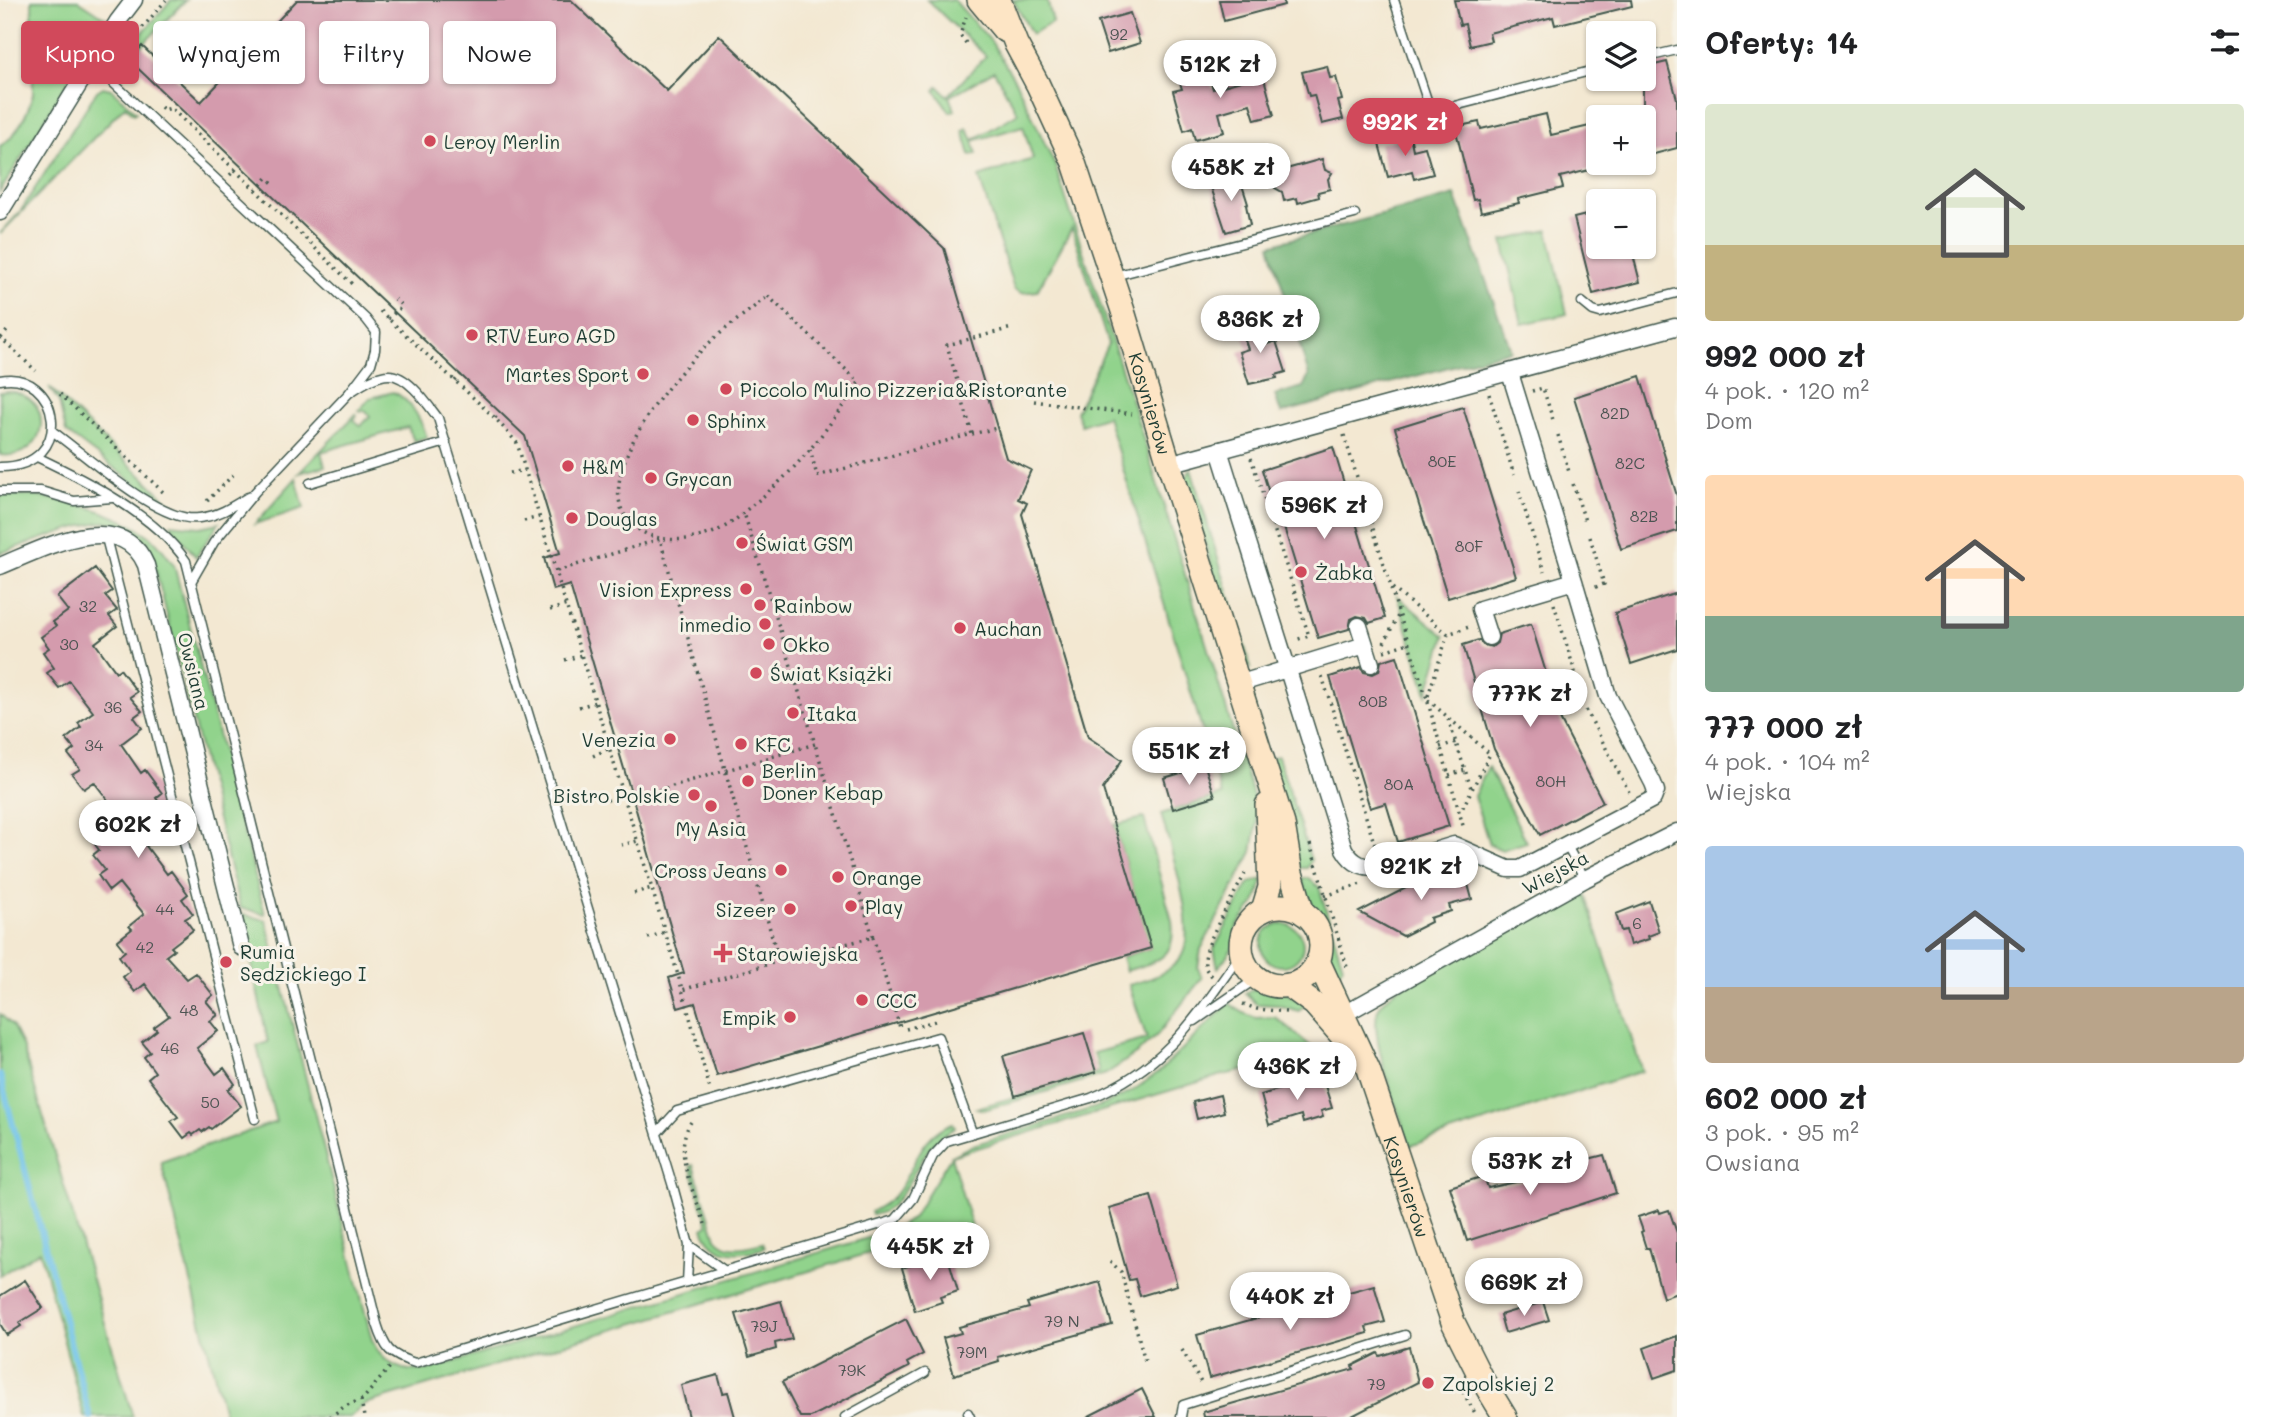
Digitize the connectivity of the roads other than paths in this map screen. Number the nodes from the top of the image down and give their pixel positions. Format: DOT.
graph roads {
  1 [pos="134,0"];
  2 [pos="999,0"];
  3 [pos="1394,0"];
  4 [pos="974,6"];
  5 [pos="118,21"];
  6 [pos="1016,44"];
  7 [pos="1677,50"];
  8 [pos="1656,55"];
  9 [pos="1586,72"];
  10 [pos="79,84"];
  11 [pos="114,84"];
  12 [pos="0,212"];
  13 [pos="1355,214"];
  14 [pos="1111,276"];
  15 [pos="1677,293"];
  16 [pos="1582,302"];
  17 [pos="1675,327"];
  18 [pos="1510,373"];
  19 [pos="2,378"];
  20 [pos="349,393"];
  21 [pos="52,431"];
  22 [pos="446,442"];
  23 [pos="1219,450"];
  24 [pos="37,457"];
  25 [pos="1169,464"];
  26 [pos="0,467"];
  27 [pos="310,483"];
  28 [pos="0,491"];
  29 [pos="255,492"];
  30 [pos="112,498"];
  31 [pos="106,534"];
  32 [pos="0,566"];
  33 [pos="191,582"];
  34 [pos="1581,585"];
  35 [pos="1359,626"];
  36 [pos="1483,631"];
  37 [pos="1366,645"];
  38 [pos="1371,664"];
  39 [pos="1287,669"];
  40 [pos="1238,684"];
  41 [pos="1265,770"];
  42 [pos="1677,832"];
  43 [pos="1567,846"];
  44 [pos="1585,879"];
  45 [pos="1263,910"];
  46 [pos="1303,913"];
  47 [pos="241,947"];
  48 [pos="1241,954"];
  49 [pos="1318,961"];
  50 [pos="1257,978"];
  51 [pos="1288,985"];
  52 [pos="1344,1014"];
  53 [pos="1189,1025"];
  54 [pos="1368,1069"];
  55 [pos="255,1119"];
  56 [pos="972,1132"];
  57 [pos="657,1133"];
  58 [pos="689,1245"];
  59 [pos="725,1271"];
  60 [pos="687,1282"];
  61 [pos="1405,1335"];
  62 [pos="925,1373"];
  63 [pos="845,1417"];
  64 [pos="1181,1417"];
  65 [pos="1505,1417"];
  1 -- 5 [label="street"];
  2 -- 6 [label="main road, Kosynierów"];
  3 -- 9 [label="lane"];
  4 -- 6 [label="main road, Kosynierów"];
  6 -- 14 [label="main road, Kosynierów"];
  7 -- 8 [label="lane"];
  10 -- 12 [label="street"];
  11 -- 20 [label="lane"];
  13 -- 14 [label="lane"];
  14 -- 25 [label="main road, Kosynierów"];
  15 -- 16 [label="lane"];
  17 -- 18 [label="street"];
  18 -- 23 [label="street"];
  18 -- 34 [label="street"];
  19 -- 21 [label="lane"];
  20 -- 22 [label="lane"];
  20 -- 29 [label="lane"];
  21 -- 24 [label="lane"];
  21 -- 29 [label="lane"];
  22 -- 27 [label="lane"];
  22 -- 57 [label="lane"];
  23 -- 25 [label="street"];
  23 -- 39 [label="street"];
  24 -- 26 [label="lane"];
  24 -- 30 [label="lane"];
  25 -- 40 [label="main road, Kosynierów"];
  28 -- 30 [label="lane"];
  29 -- 33 [label="lane"];
  30 -- 33 [label="lane"];
  31 -- 32 [label="street"];
  31 -- 47 [label="street, Owsiana"];
  31 -- 55 [label="lane"];
  33 -- 60 [label="lane"];
  34 -- 36 [label="street"];
  34 -- 43 [label="street"];
  35 -- 37 [label="street"];
  37 -- 38 [label="street"];
  37 -- 39 [label="street"];
  39 -- 40 [label="street"];
  39 -- 43 [label="street"];
  40 -- 41 [label="main road, Kosynierów"];
  41 -- 45 [label="main road, Kosynierów"];
  41 -- 46 [label="main road, Kosynierów"];
  42 -- 44 [label="street, Wiejska"];
  43 -- 44 [label="lane"];
  44 -- 52 [label="street, Wiejska"];
  45 -- 46 [label="main road"];
  45 -- 48 [label="main road"];
  46 -- 49 [label="main road"];
  48 -- 50 [label="main road"];
  48 -- 53 [label="lane"];
  49 -- 51 [label="main road"];
  49 -- 52 [label="main road, Kosynierów"];
  50 -- 51 [label="main road"];
  50 -- 53 [label="lane"];
  51 -- 54 [label="main road, Kosynierów"];
  52 -- 54 [label="main road, Kosynierów"];
  53 -- 56 [label="lane"];
  54 -- 65 [label="main road, Kosynierów"];
  56 -- 57 [label="lane"];
  56 -- 59 [label="lane"];
  57 -- 58 [label="lane"];
  58 -- 59 [label="lane"];
  58 -- 60 [label="lane"];
  59 -- 60 [label="lane"];
  61 -- 64 [label="lane"];
  62 -- 63 [label="lane"];
}
